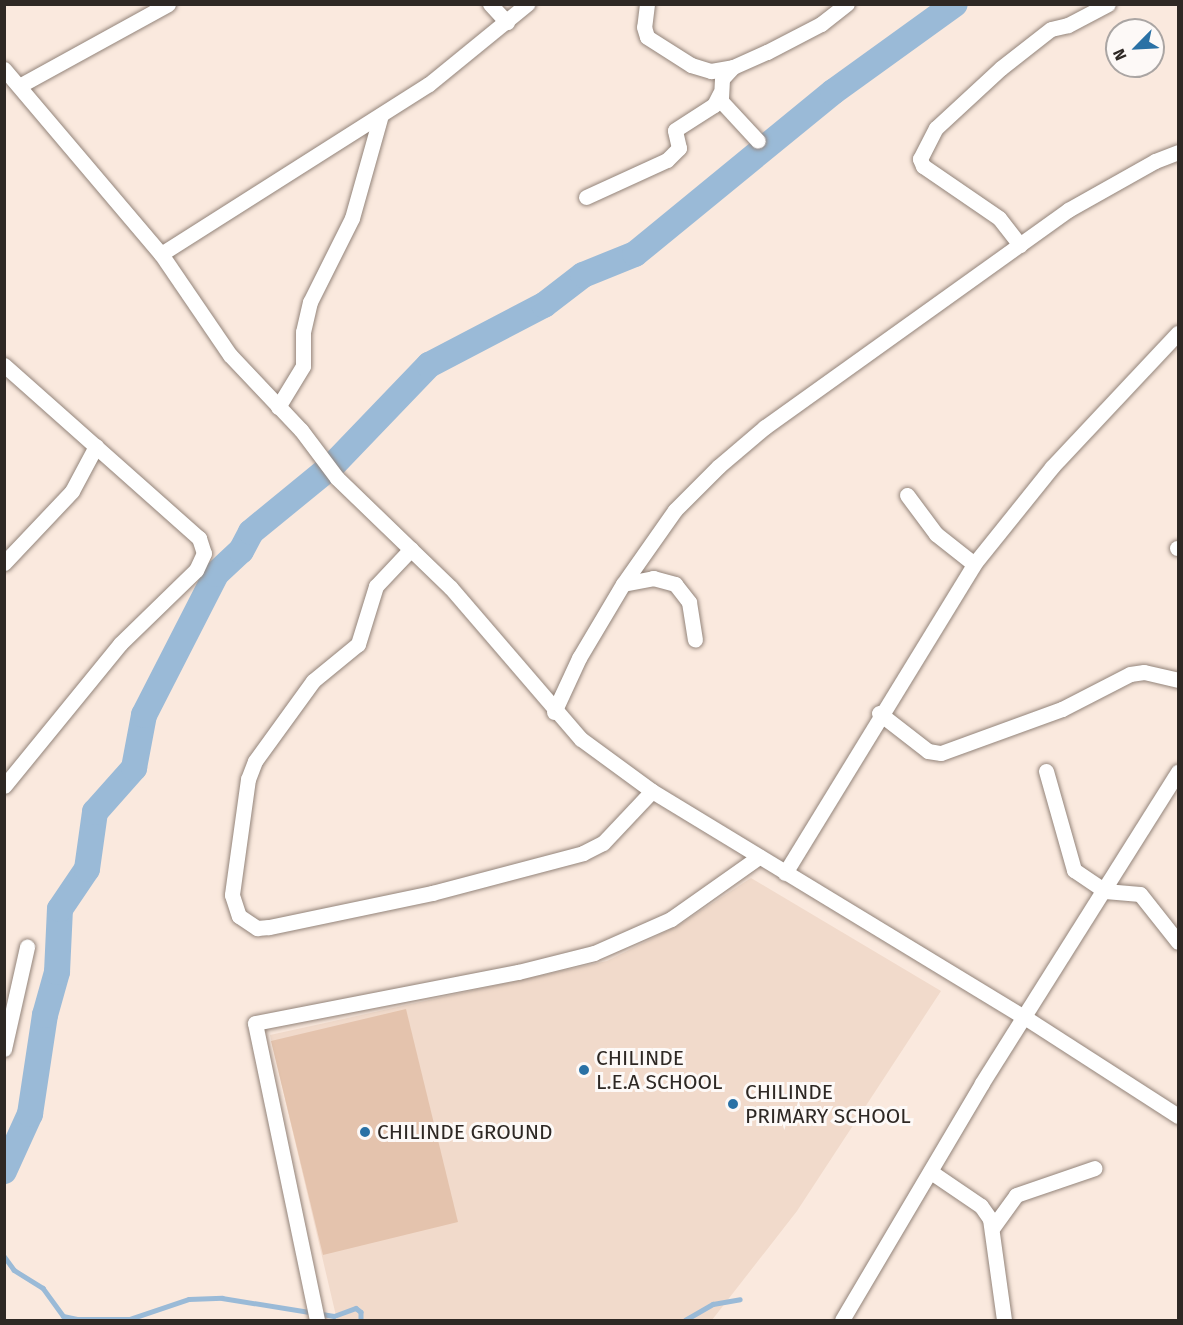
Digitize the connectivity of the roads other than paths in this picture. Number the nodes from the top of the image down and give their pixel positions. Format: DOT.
graph roads {
  1 [pos="168,4"];
  2 [pos="490,4"];
  3 [pos="526,4"];
  4 [pos="647,4"];
  5 [pos="847,4"];
  6 [pos="1108,4"];
  7 [pos="507,22"];
  8 [pos="733,67"];
  9 [pos="4,69"];
  10 [pos="19,86"];
  11 [pos="720,93"];
  12 [pos="381,115"];
  13 [pos="758,141"];
  14 [pos="1179,152"];
  15 [pos="586,197"];
  16 [pos="1020,245"];
  17 [pos="161,254"];
  18 [pos="1179,333"];
  19 [pos="4,365"];
  20 [pos="278,407"];
  21 [pos="96,446"];
  22 [pos="907,495"];
  23 [pos="411,549"];
  24 [pos="4,563"];
  25 [pos="974,564"];
  26 [pos="623,584"];
  27 [pos="695,640"];
  28 [pos="1179,680"];
  29 [pos="554,712"];
  30 [pos="879,713"];
  31 [pos="1046,771"];
  32 [pos="1179,772"];
  33 [pos="7,777"];
  34 [pos="652,791"];
  35 [pos="759,857"];
  36 [pos="785,873"];
  37 [pos="1105,891"];
  38 [pos="1179,942"];
  39 [pos="27,946"];
  40 [pos="1026,1018"];
  41 [pos="4,1049"];
  42 [pos="1179,1116"];
  43 [pos="1095,1168"];
  44 [pos="932,1172"];
  45 [pos="993,1227"];
  46 [pos="314,1320"];
  47 [pos="842,1320"];
  48 [pos="1004,1320"];
  1 -- 10 [label="street"];
  2 -- 7 [label="street"];
  3 -- 7 [label="street"];
  4 -- 8 [label="street"];
  5 -- 8 [label="street"];
  6 -- 16 [label="street"];
  7 -- 12 [label="street"];
  8 -- 11 [label="street"];
  9 -- 10 [label="street"];
  10 -- 17 [label="street"];
  11 -- 13 [label="street"];
  11 -- 15 [label="street"];
  12 -- 17 [label="street"];
  12 -- 20 [label="street"];
  14 -- 16 [label="street"];
  16 -- 26 [label="street"];
  17 -- 20 [label="street"];
  18 -- 25 [label="street"];
  19 -- 21 [label="street"];
  20 -- 23 [label="street"];
  21 -- 24 [label="street"];
  21 -- 33 [label="street"];
  22 -- 25 [label="street"];
  23 -- 29 [label="street"];
  23 -- 34 [label="street"];
  25 -- 30 [label="street"];
  26 -- 27 [label="street"];
  26 -- 29 [label="street"];
  28 -- 30 [label="street"];
  29 -- 34 [label="street"];
  30 -- 36 [label="street"];
  31 -- 37 [label="street"];
  32 -- 37 [label="street"];
  34 -- 35 [label="street"];
  35 -- 36 [label="street"];
  35 -- 46 [label="street"];
  36 -- 40 [label="street"];
  37 -- 38 [label="street"];
  37 -- 40 [label="street"];
  39 -- 41 [label="street"];
  40 -- 42 [label="street"];
  40 -- 44 [label="street"];
  43 -- 45 [label="street"];
  44 -- 45 [label="street"];
  44 -- 47 [label="street"];
  45 -- 48 [label="street"];
}
